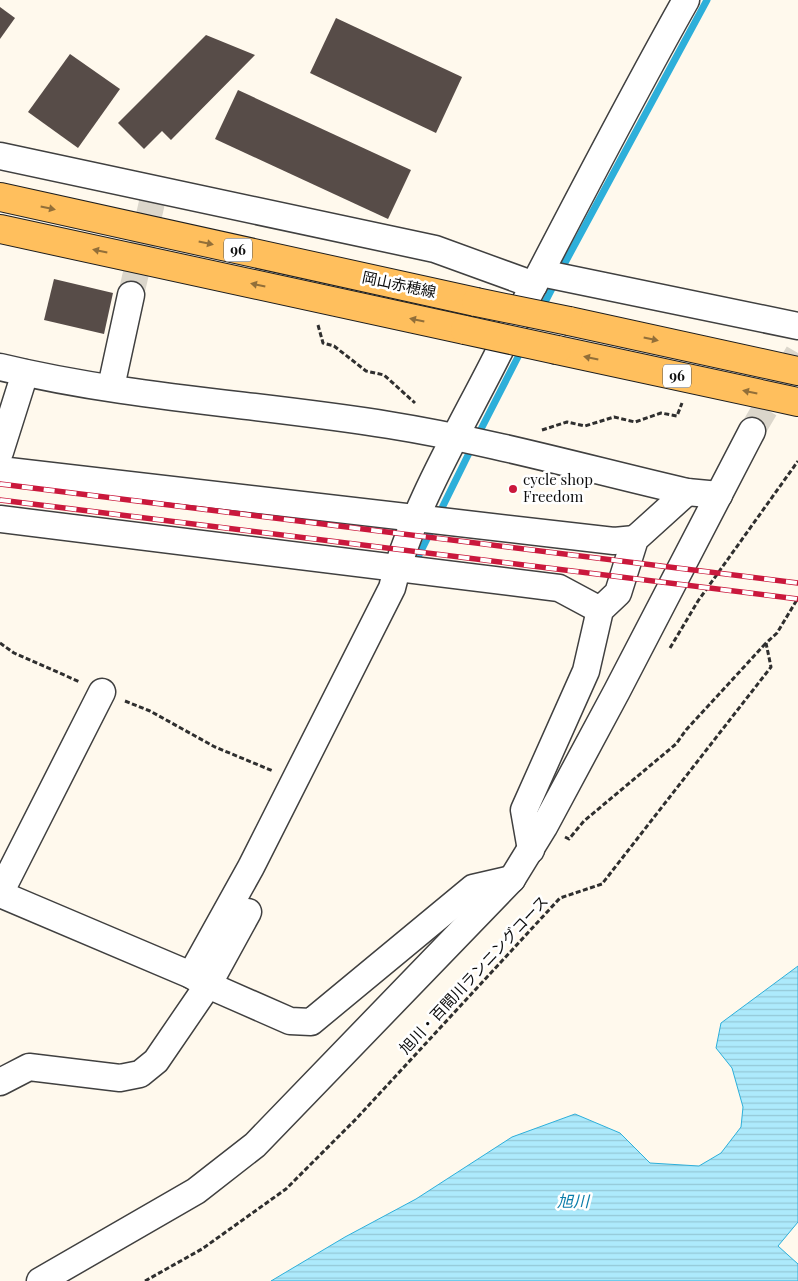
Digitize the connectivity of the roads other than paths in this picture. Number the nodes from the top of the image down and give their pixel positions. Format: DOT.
graph roads {
  1 [pos="686,0"];
  2 [pos="0,156"];
  3 [pos="0,198"];
  4 [pos="0,229"];
  5 [pos="548,277"];
  6 [pos="131,295"];
  7 [pos="798,326"];
  8 [pos="12,370"];
  9 [pos="798,371"];
  10 [pos="111,387"];
  11 [pos="798,402"];
  12 [pos="752,431"];
  13 [pos="470,440"];
  14 [pos="0,452"];
  15 [pos="0,470"];
  16 [pos="687,492"];
  17 [pos="719,495"];
  18 [pos="0,519"];
  19 [pos="431,521"];
  20 [pos="635,539"];
  21 [pos="408,569"];
  22 [pos="600,610"];
  23 [pos="102,692"];
  24 [pos="530,850"];
  25 [pos="512,879"];
  26 [pos="0,894"];
  27 [pos="248,912"];
  28 [pos="199,979"];
  29 [pos="0,1082"];
  30 [pos="40,1281"];
  1 -- 5 [label="street"];
  2 -- 5 [label="street"];
  3 -- 9 [label="main road, 岡山赤穂線 / 96, one-way, bridge"];
  11 -- 4 [label="main road, 岡山赤穂線 / 96, one-way, bridge"];
  5 -- 7 [label="street"];
  5 -- 13 [label="street"];
  6 -- 10 [label="street"];
  8 -- 10 [label="street"];
  8 -- 14 [label="street"];
  10 -- 13 [label="street"];
  12 -- 17 [label="street"];
  13 -- 16 [label="street"];
  13 -- 19 [label="street"];
  15 -- 19 [label="street"];
  16 -- 17 [label="street"];
  16 -- 20 [label="street"];
  17 -- 24 [label="street"];
  18 -- 21 [label="street"];
  19 -- 20 [label="street"];
  19 -- 21 [label="street"];
  20 -- 22 [label="street"];
  21 -- 22 [label="street"];
  21 -- 28 [label="street"];
  22 -- 24 [label="street"];
  23 -- 26 [label="street"];
  24 -- 25 [label="street"];
  25 -- 28 [label="street"];
  25 -- 30 [label="street"];
  26 -- 28 [label="street"];
  27 -- 28 [label="street"];
  28 -- 29 [label="street"];
}
